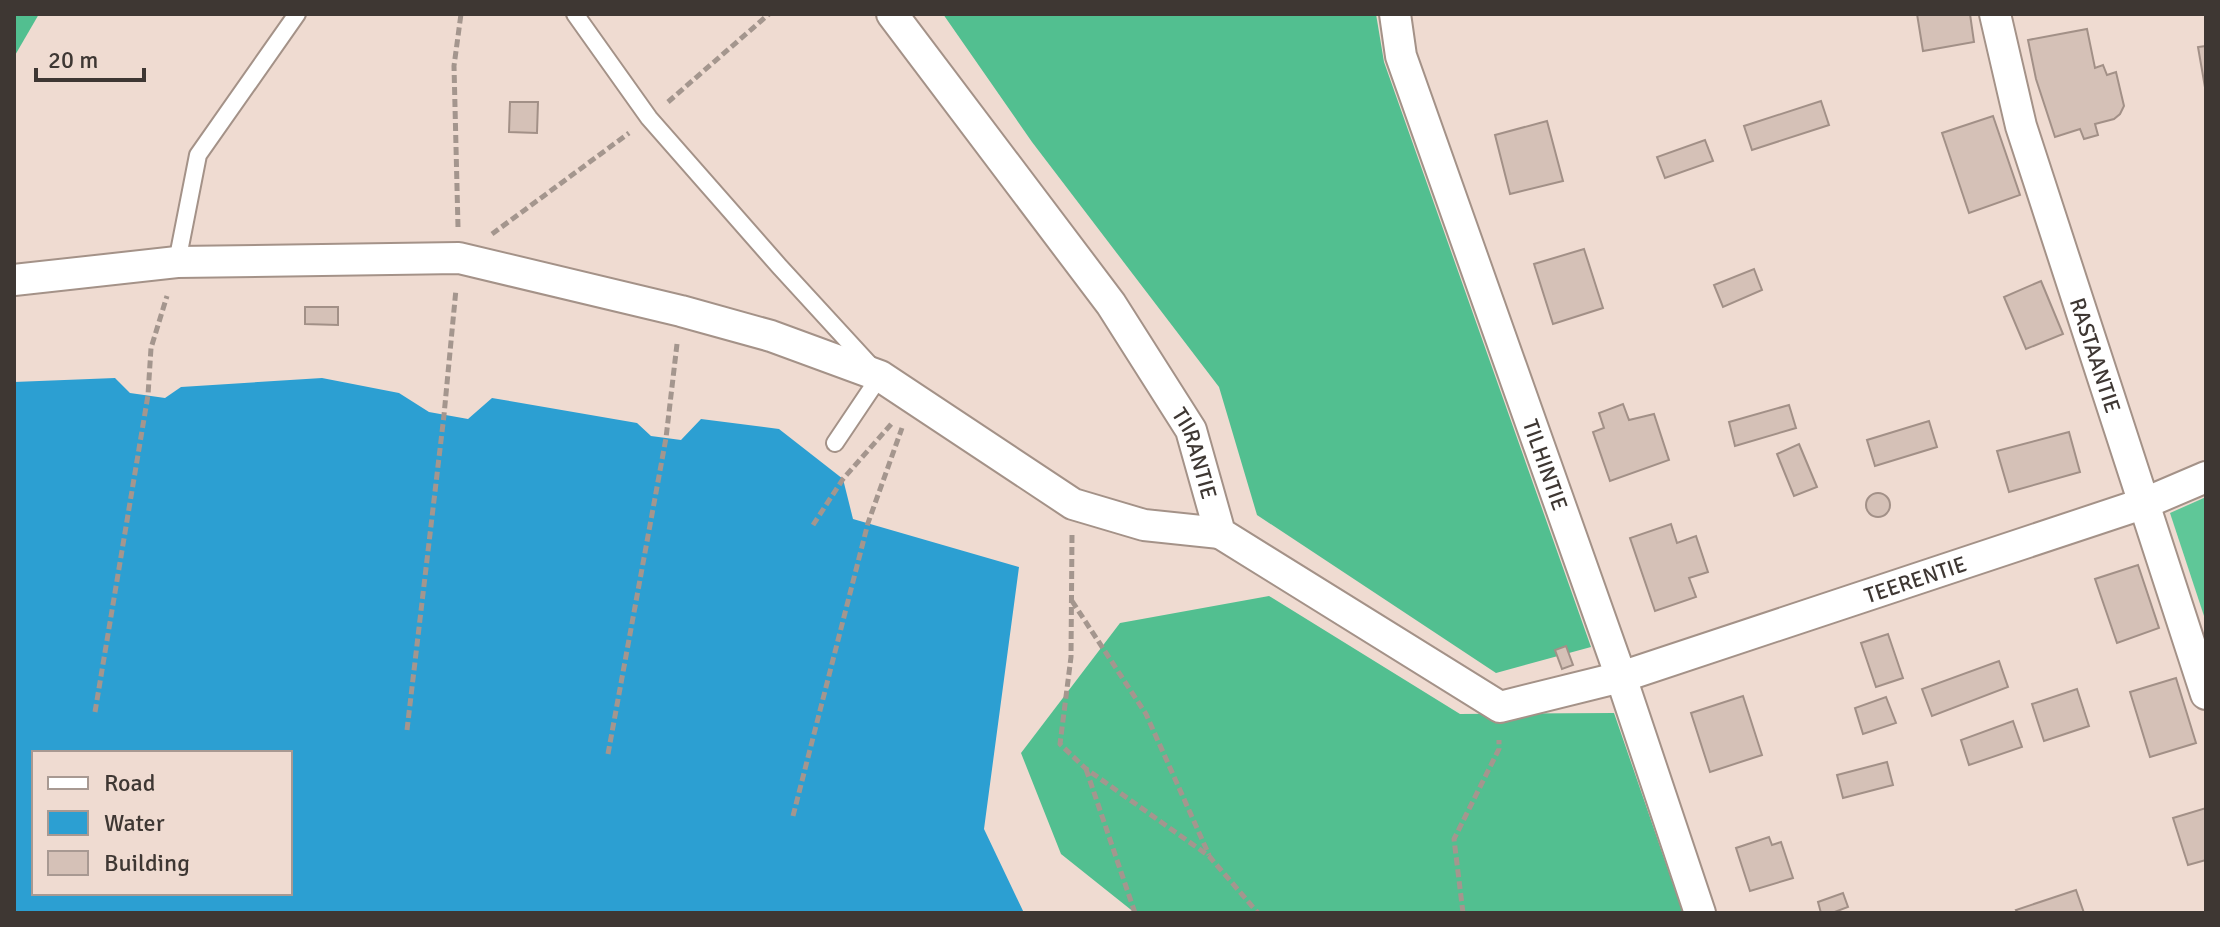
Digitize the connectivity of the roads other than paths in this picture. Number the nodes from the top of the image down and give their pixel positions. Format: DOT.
graph roads {
  1 [pos="297,14"];
  2 [pos="575,14"];
  3 [pos="892,14"];
  4 [pos="1395,14"];
  5 [pos="1995,14"];
  6 [pos="177,262"];
  7 [pos="14,280"];
  8 [pos="880,376"];
  9 [pos="835,443"];
  10 [pos="2206,477"];
  11 [pos="2145,503"];
  12 [pos="1220,533"];
  13 [pos="1621,677"];
  14 [pos="2206,694"];
  15 [pos="1700,913"];
  1 -- 6 [label="lane"];
  2 -- 8 [label="lane"];
  3 -- 12 [label="street, TIIRANTIE"];
  4 -- 13 [label="street, TILHINTIE"];
  5 -- 11 [label="street, RASTAANTIE"];
  6 -- 7 [label="street"];
  6 -- 8 [label="street"];
  8 -- 9 [label="lane"];
  8 -- 12 [label="street"];
  10 -- 11 [label="street, TEERENTIE"];
  11 -- 13 [label="street, TEERENTIE"];
  11 -- 14 [label="street, RASTAANTIE"];
  12 -- 13 [label="street"];
  13 -- 15 [label="street, TILHINTIE"];
}
